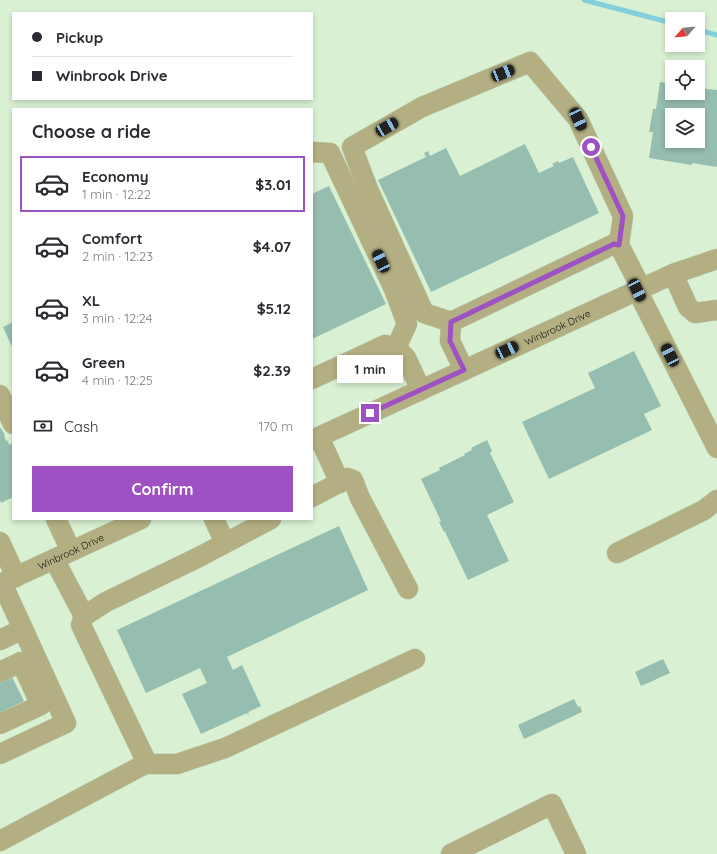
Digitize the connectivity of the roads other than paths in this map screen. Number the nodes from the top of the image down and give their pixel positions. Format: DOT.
graph roads {
  1 [pos="313,152"];
  2 [pos="619,245"];
  3 [pos="717,259"];
  4 [pos="674,274"];
  5 [pos="639,289"];
  6 [pos="717,310"];
  7 [pos="451,322"];
  8 [pos="396,348"];
  9 [pos="464,370"];
  10 [pos="313,378"];
  11 [pos="421,390"];
  12 [pos="0,395"];
  13 [pos="12,422"];
  14 [pos="316,438"];
  15 [pos="717,448"];
  16 [pos="340,483"];
  17 [pos="313,496"];
  18 [pos="717,500"];
  19 [pos="56,520"];
  20 [pos="140,520"];
  21 [pos="214,520"];
  22 [pos="269,520"];
  23 [pos="0,542"];
  24 [pos="225,543"];
  25 [pos="616,553"];
  26 [pos="63,555"];
  27 [pos="6,582"];
  28 [pos="408,589"];
  29 [pos="84,616"];
  30 [pos="23,629"];
  31 [pos="0,640"];
  32 [pos="415,659"];
  33 [pos="0,672"];
  34 [pos="0,724"];
  35 [pos="0,754"];
  36 [pos="146,764"];
  37 [pos="0,841"];
  38 [pos="451,854"];
  39 [pos="576,854"];
  1 -- 8 [label="street"];
  2 -- 5 [label="street"];
  2 -- 7 [label="street"];
  2 -- 7 [label="street"];
  3 -- 4 [label="street, Winbrook Drive"];
  4 -- 5 [label="street, Winbrook Drive"];
  4 -- 6 [label="street"];
  5 -- 9 [label="street, Winbrook Drive"];
  5 -- 15 [label="street"];
  7 -- 9 [label="street"];
  8 -- 10 [label="street"];
  8 -- 11 [label="street"];
  9 -- 11 [label="street, Winbrook Drive"];
  11 -- 14 [label="street, Winbrook Drive"];
  12 -- 13 [label="street"];
  14 -- 16 [label="street"];
  16 -- 17 [label="street"];
  16 -- 28 [label="street"];
  18 -- 25 [label="street"];
  19 -- 26 [label="street"];
  20 -- 26 [label="street, Winbrook Drive"];
  21 -- 24 [label="street"];
  22 -- 24 [label="street"];
  23 -- 27 [label="street"];
  24 -- 29 [label="street"];
  26 -- 27 [label="street, Winbrook Drive"];
  26 -- 29 [label="street"];
  27 -- 30 [label="street"];
  29 -- 36 [label="street"];
  30 -- 31 [label="street"];
  30 -- 35 [label="street"];
  32 -- 36 [label="street"];
  33 -- 34 [label="street"];
  36 -- 37 [label="street"];
  38 -- 39 [label="street"];
}
